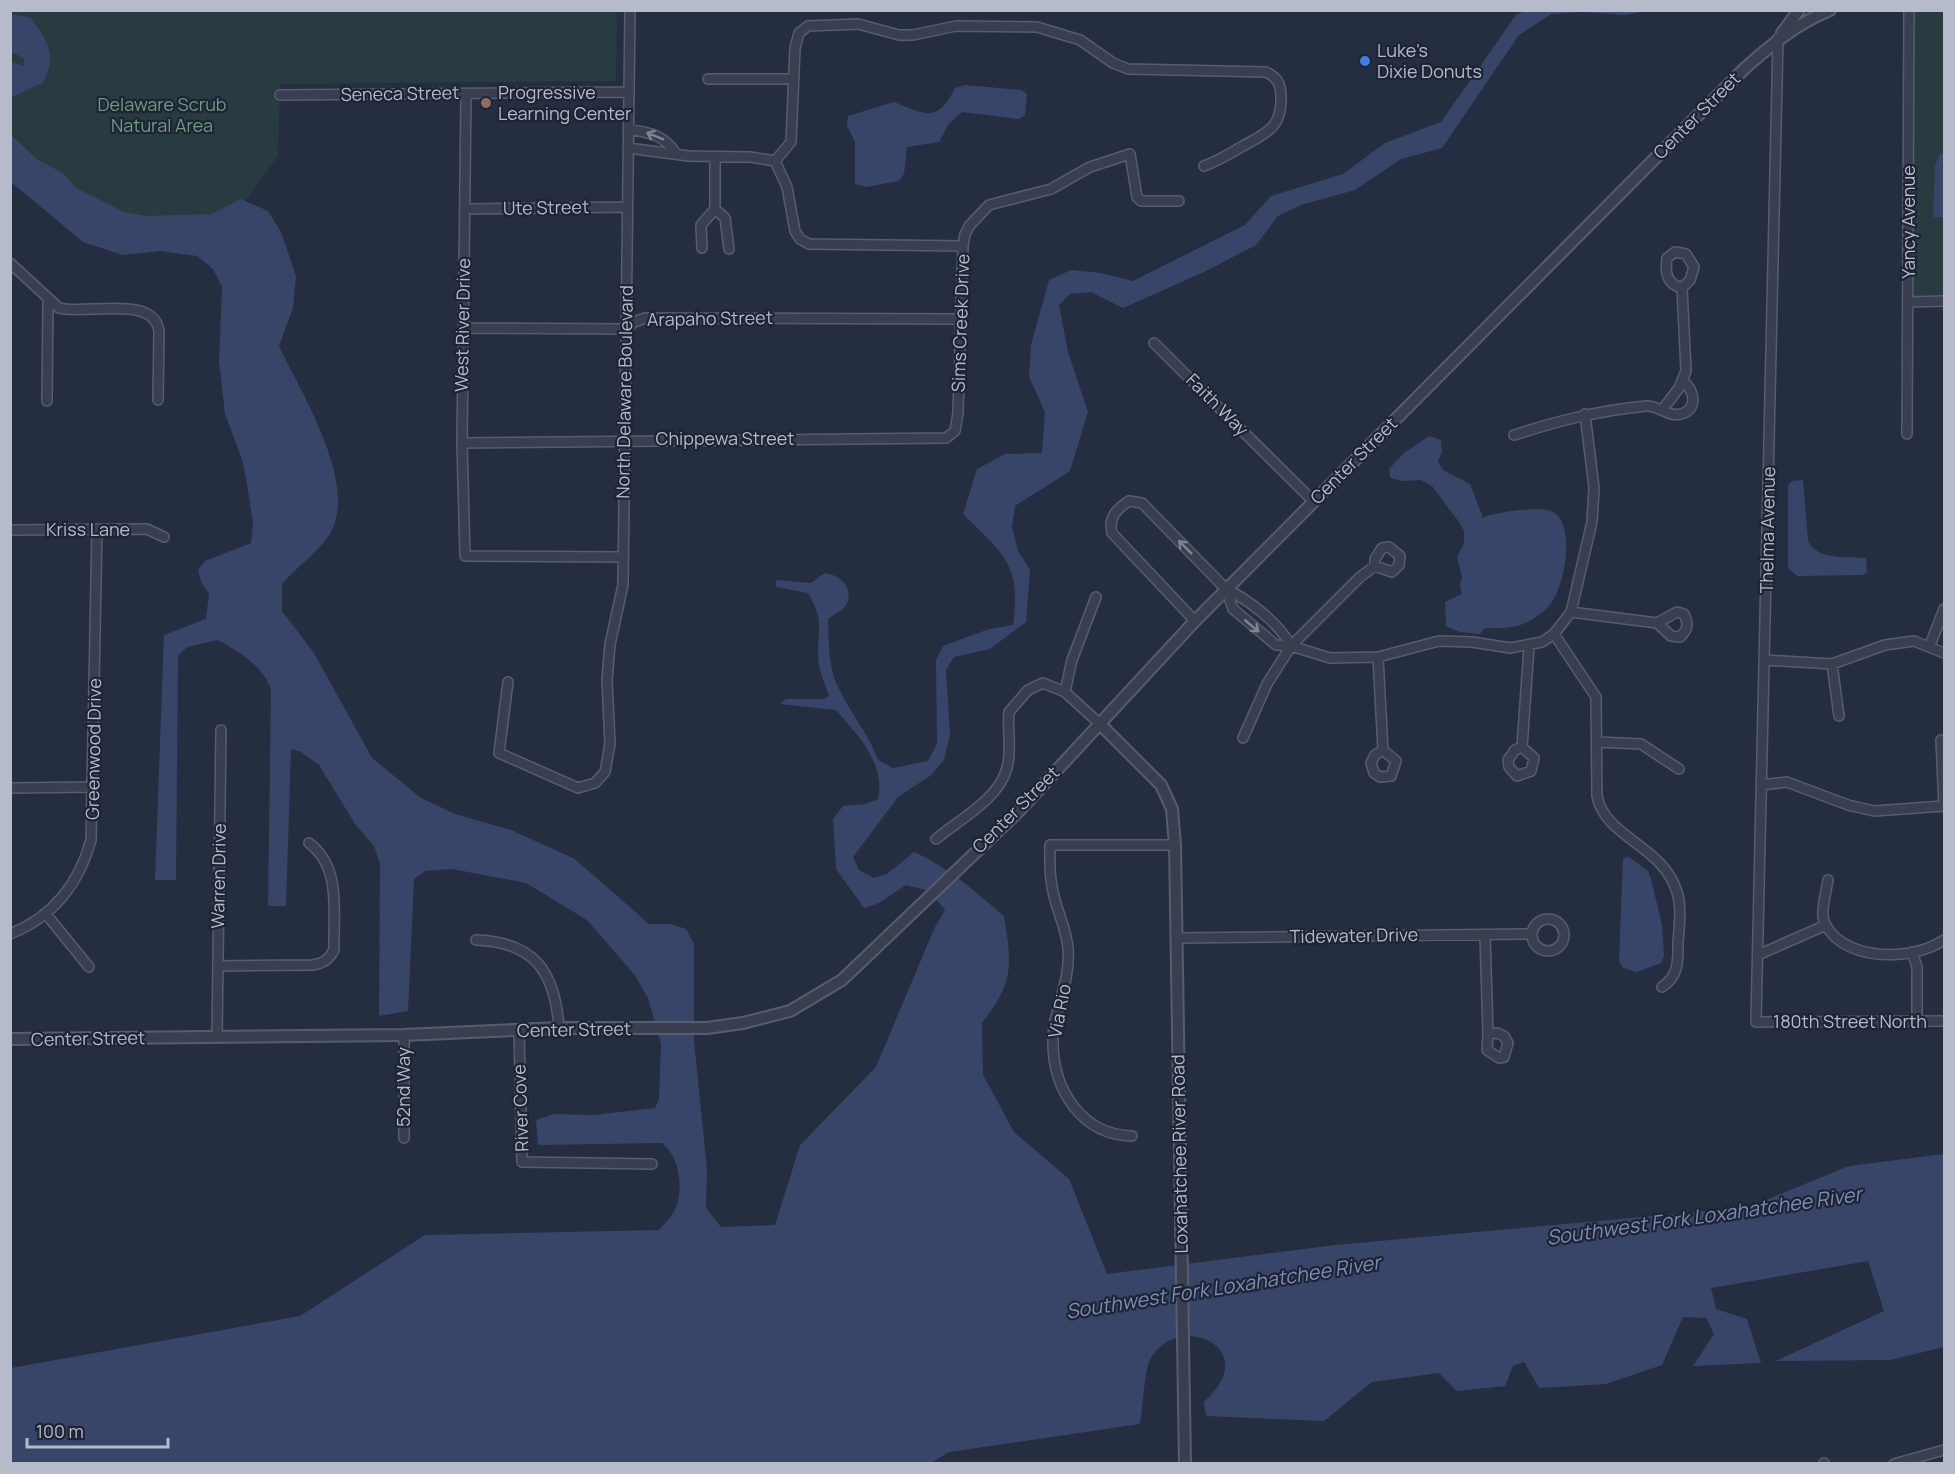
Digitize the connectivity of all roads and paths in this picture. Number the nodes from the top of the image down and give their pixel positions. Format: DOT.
graph roads {
  1 [pos="630,10"];
  2 [pos="1800,10"];
  3 [pos="1823,10"];
  4 [pos="1830,10"];
  5 [pos="1909,10"];
  6 [pos="1812,17"];
  7 [pos="1779,38"];
  8 [pos="794,79"];
  9 [pos="708,80"];
  10 [pos="629,92"];
  11 [pos="466,94"];
  12 [pos="280,95"];
  13 [pos="628,129"];
  14 [pos="628,148"];
  15 [pos="676,153"];
  16 [pos="715,157"];
  17 [pos="775,161"];
  18 [pos="1204,166"];
  19 [pos="1179,201"];
  20 [pos="627,207"];
  21 [pos="465,209"];
  22 [pos="715,209"];
  23 [pos="963,246"];
  24 [pos="702,248"];
  25 [pos="729,249"];
  26 [pos="10,263"];
  27 [pos="1682,288"];
  28 [pos="48,300"];
  29 [pos="1909,302"];
  30 [pos="1944,302"];
  31 [pos="961,319"];
  32 [pos="463,328"];
  33 [pos="626,329"];
  34 [pos="1154,343"];
  35 [pos="1683,381"];
  36 [pos="158,400"];
  37 [pos="47,401"];
  38 [pos="1663,409"];
  39 [pos="1585,414"];
  40 [pos="951,434"];
  41 [pos="1907,434"];
  42 [pos="1514,435"];
  43 [pos="625,442"];
  44 [pos="462,443"];
  45 [pos="1313,501"];
  46 [pos="97,529"];
  47 [pos="10,530"];
  48 [pos="164,537"];
  49 [pos="623,557"];
  50 [pos="1375,566"];
  51 [pos="1226,589"];
  52 [pos="1096,597"];
  53 [pos="1944,609"];
  54 [pos="1571,612"];
  55 [pos="1195,621"];
  56 [pos="1658,623"];
  57 [pos="1554,634"];
  58 [pos="1930,645"];
  59 [pos="1291,646"];
  60 [pos="1528,646"];
  61 [pos="1944,653"];
  62 [pos="1378,657"];
  63 [pos="1765,660"];
  64 [pos="1832,664"];
  65 [pos="508,682"];
  66 [pos="1065,692"];
  67 [pos="1839,716"];
  68 [pos="1100,724"];
  69 [pos="221,730"];
  70 [pos="1243,738"];
  71 [pos="1941,740"];
  72 [pos="1597,742"];
  73 [pos="1522,747"];
  74 [pos="1383,750"];
  75 [pos="1679,769"];
  76 [pos="1762,785"];
  77 [pos="94,787"];
  78 [pos="10,788"];
  79 [pos="1944,806"];
  80 [pos="936,839"];
  81 [pos="309,843"];
  82 [pos="1175,846"];
  83 [pos="1828,880"];
  84 [pos="46,914"];
  85 [pos="1826,925"];
  86 [pos="10,934"];
  87 [pos="1530,934"];
  88 [pos="1485,935"];
  89 [pos="1177,938"];
  90 [pos="476,940"];
  91 [pos="1944,940"];
  92 [pos="1912,952"];
  93 [pos="1758,955"];
  94 [pos="218,966"];
  95 [pos="89,967"];
  96 [pos="1662,987"];
  97 [pos="1917,1021"];
  98 [pos="1944,1021"];
  99 [pos="1756,1022"];
  100 [pos="559,1028"];
  101 [pos="519,1031"];
  102 [pos="1488,1034"];
  103 [pos="404,1035"];
  104 [pos="217,1037"];
  105 [pos="10,1039"];
  106 [pos="1132,1136"];
  107 [pos="404,1138"];
  108 [pos="652,1164"];
  109 [pos="1944,1450"];
  110 [pos="1185,1464"];
  111 [pos="1894,1464"];
  1 -- 10 [label="street, North Delaware Boulevard"];
  2 -- 7 [label="street, Center Street"];
  3 -- 6 [label="street"];
  4 -- 6 [label="street, Center Street"];
  5 -- 29 [label="street, Yancy Avenue"];
  6 -- 7 [label="street, Center Street"];
  7 -- 45 [label="street, Center Street"];
  7 -- 63 [label="street, Thelma Avenue"];
  8 -- 9 [label="street"];
  8 -- 17 [label="street"];
  8 -- 18 [label="street"];
  10 -- 11 [label="street, Seneca Street"];
  10 -- 13 [label="street, North Delaware Boulevard"];
  11 -- 12 [label="street, Seneca Street"];
  11 -- 21 [label="street, West River Drive"];
  13 -- 14 [label="street, North Delaware Boulevard"];
  15 -- 13 [label="street, one-way"];
  14 -- 15 [label="street"];
  14 -- 20 [label="street, North Delaware Boulevard"];
  15 -- 16 [label="street"];
  16 -- 17 [label="street"];
  16 -- 22 [label="street"];
  17 -- 23 [label="street"];
  19 -- 23 [label="street, Sims Creek Drive"];
  20 -- 21 [label="street, Ute Street"];
  20 -- 33 [label="street, North Delaware Boulevard"];
  21 -- 32 [label="street, West River Drive"];
  22 -- 24 [label="street"];
  22 -- 25 [label="street"];
  23 -- 31 [label="street, Sims Creek Drive"];
  26 -- 28 [label="street"];
  27 -- 35 [label="street"];
  28 -- 36 [label="street"];
  28 -- 37 [label="street"];
  29 -- 30 [label="street"];
  29 -- 41 [label="street, Yancy Avenue"];
  31 -- 33 [label="street, Arapaho Street"];
  31 -- 40 [label="street, Sims Creek Drive"];
  32 -- 33 [label="street, Arapaho Street"];
  32 -- 44 [label="street, West River Drive"];
  33 -- 43 [label="street, North Delaware Boulevard"];
  34 -- 45 [label="street, Faith Way"];
  35 -- 38 [label="street"];
  35 -- 38 [label="street"];
  38 -- 39 [label="street"];
  39 -- 42 [label="street"];
  39 -- 54 [label="street"];
  40 -- 43 [label="street, Chippewa Street"];
  43 -- 44 [label="street, Chippewa Street"];
  43 -- 49 [label="street, North Delaware Boulevard"];
  44 -- 49 [label="street, West River Drive"];
  45 -- 51 [label="street, Center Street"];
  46 -- 47 [label="street, Kriss Lane"];
  46 -- 48 [label="street, Kriss Lane"];
  46 -- 77 [label="street, Greenwood Drive"];
  49 -- 65 [label="street, North Delaware Boulevard"];
  50 -- 59 [label="street"];
  51 -- 55 [label="street, Center Street"];
  51 -- 55 [label="street, one-way"];
  51 -- 59 [label="street"];
  51 -- 59 [label="street, one-way"];
  52 -- 66 [label="street"];
  53 -- 58 [label="street"];
  54 -- 56 [label="street"];
  54 -- 57 [label="street"];
  55 -- 68 [label="street, Center Street"];
  57 -- 60 [label="street"];
  57 -- 72 [label="street"];
  58 -- 61 [label="street"];
  58 -- 64 [label="street"];
  59 -- 62 [label="street"];
  59 -- 70 [label="street"];
  60 -- 62 [label="street"];
  60 -- 73 [label="street"];
  62 -- 74 [label="street"];
  63 -- 64 [label="street"];
  63 -- 76 [label="street, Thelma Avenue"];
  64 -- 67 [label="street"];
  66 -- 68 [label="street"];
  66 -- 80 [label="street"];
  68 -- 82 [label="street, Loxahatchee River Road"];
  68 -- 100 [label="street, Center Street"];
  69 -- 94 [label="street, Warren Drive"];
  71 -- 79 [label="street"];
  72 -- 75 [label="street"];
  72 -- 96 [label="street"];
  76 -- 79 [label="street"];
  76 -- 93 [label="street, Thelma Avenue"];
  77 -- 78 [label="street"];
  77 -- 84 [label="street, Greenwood Drive"];
  81 -- 94 [label="street"];
  82 -- 89 [label="street, Loxahatchee River Road"];
  82 -- 106 [label="street, Via Rio"];
  83 -- 85 [label="street"];
  84 -- 86 [label="street, Greenwood Drive"];
  84 -- 95 [label="street"];
  85 -- 92 [label="street"];
  85 -- 93 [label="street"];
  87 -- 88 [label="street, Tidewater Drive"];
  88 -- 89 [label="street, Tidewater Drive"];
  88 -- 102 [label="street"];
  89 -- 110 [label="street, Loxahatchee River Road"];
  90 -- 100 [label="street"];
  91 -- 92 [label="street"];
  92 -- 97 [label="street"];
  93 -- 99 [label="street, Thelma Avenue"];
  94 -- 104 [label="street, Warren Drive"];
  97 -- 98 [label="street, 180th Street North"];
  97 -- 99 [label="street, 180th Street North"];
  100 -- 101 [label="street, Center Street"];
  101 -- 103 [label="street, Center Street"];
  101 -- 108 [label="street, River Cove"];
  103 -- 104 [label="street, Center Street"];
  103 -- 107 [label="street, 52nd Way"];
  104 -- 105 [label="street, Center Street"];
  109 -- 111 [label="street"];
}
